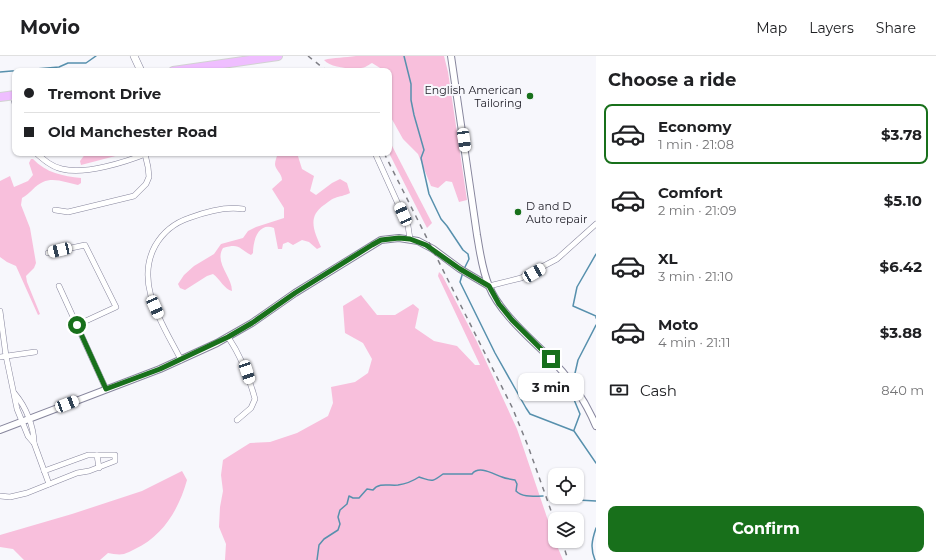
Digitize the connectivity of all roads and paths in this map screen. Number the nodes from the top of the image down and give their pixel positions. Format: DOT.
graph roads {
  1 [pos="134,56"];
  2 [pos="278,56"];
  3 [pos="451,56"];
  4 [pos="140,68"];
  5 [pos="194,68"];
  6 [pos="12,95"];
  7 [pos="0,97"];
  8 [pos="40,156"];
  9 [pos="139,156"];
  10 [pos="146,156"];
  11 [pos="376,156"];
  12 [pos="243,209"];
  13 [pos="55,210"];
  14 [pos="596,224"];
  15 [pos="410,239"];
  16 [pos="48,253"];
  17 [pos="60,286"];
  18 [pos="489,286"];
  19 [pos="0,311"];
  20 [pos="77,325"];
  21 [pos="228,337"];
  22 [pos="35,352"];
  23 [pos="3,357"];
  24 [pos="181,360"];
  25 [pos="106,389"];
  26 [pos="15,394"];
  27 [pos="29,419"];
  28 [pos="237,420"];
  29 [pos="22,422"];
  30 [pos="596,426"];
  31 [pos="0,430"];
  32 [pos="34,443"];
  33 [pos="97,454"];
  34 [pos="99,468"];
  35 [pos="44,471"];
  36 [pos="49,484"];
  37 [pos="0,496"];
  1 -- 4 [label="main road"];
  2 -- 5 [label="main road"];
  3 -- 18 [label="street"];
  6 -- 7 [label="main road"];
  8 -- 9 [label="street"];
  10 -- 13 [label="street"];
  11 -- 15 [label="street"];
  12 -- 24 [label="street"];
  14 -- 18 [label="street"];
  15 -- 18 [label="street"];
  15 -- 21 [label="street"];
  16 -- 20 [label="street"];
  17 -- 20 [label="street"];
  18 -- 30 [label="street"];
  19 -- 23 [label="street"];
  20 -- 25 [label="street"];
  21 -- 24 [label="street"];
  21 -- 28 [label="street"];
  22 -- 23 [label="street"];
  23 -- 26 [label="street"];
  24 -- 25 [label="street"];
  25 -- 27 [label="street"];
  26 -- 27 [label="street"];
  26 -- 29 [label="street"];
  27 -- 29 [label="street"];
  27 -- 32 [label="street"];
  29 -- 31 [label="street"];
  29 -- 32 [label="street"];
  32 -- 35 [label="street"];
  33 -- 34 [label="street"];
  33 -- 34 [label="street"];
  33 -- 35 [label="street"];
  34 -- 36 [label="street"];
  35 -- 36 [label="street"];
  36 -- 37 [label="street"];
}
